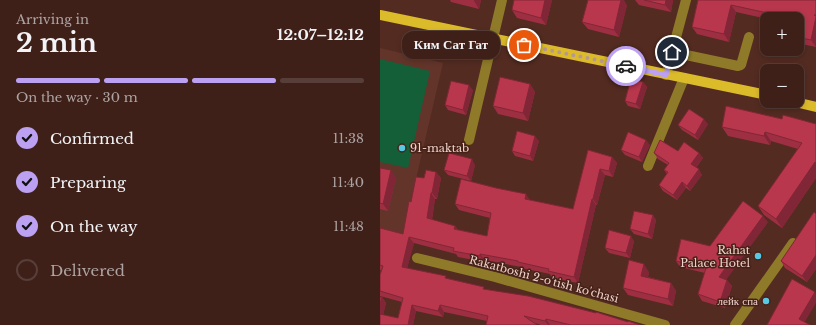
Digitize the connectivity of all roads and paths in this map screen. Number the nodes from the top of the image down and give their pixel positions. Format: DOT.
graph roads {
  1 [pos="502,0"];
  2 [pos="686,0"];
  3 [pos="380,15"];
  4 [pos="749,37"];
  5 [pos="493,39"];
  6 [pos="672,52"];
  7 [pos="666,75"];
  8 [pos="684,78"];
  9 [pos="760,94"];
  10 [pos="804,104"];
  11 [pos="816,107"];
  12 [pos="469,140"];
  13 [pos="648,166"];
  14 [pos="798,236"];
  15 [pos="417,258"];
  16 [pos="665,325"];
  17 [pos="735,325"];
  1 -- 5 [label="street"];
  2 -- 6 [label="street"];
  3 -- 5 [label="main road"];
  4 -- 6 [label="street"];
  5 -- 7 [label="main road"];
  5 -- 12 [label="street"];
  6 -- 7 [label="street"];
  7 -- 8 [label="main road"];
  8 -- 9 [label="main road"];
  8 -- 13 [label="street"];
  10 -- 11 [label="main road"];
  14 -- 17 [label="street"];
  15 -- 16 [label="street, Rakatboshi 2-o'tish ko'chasi"];
}
